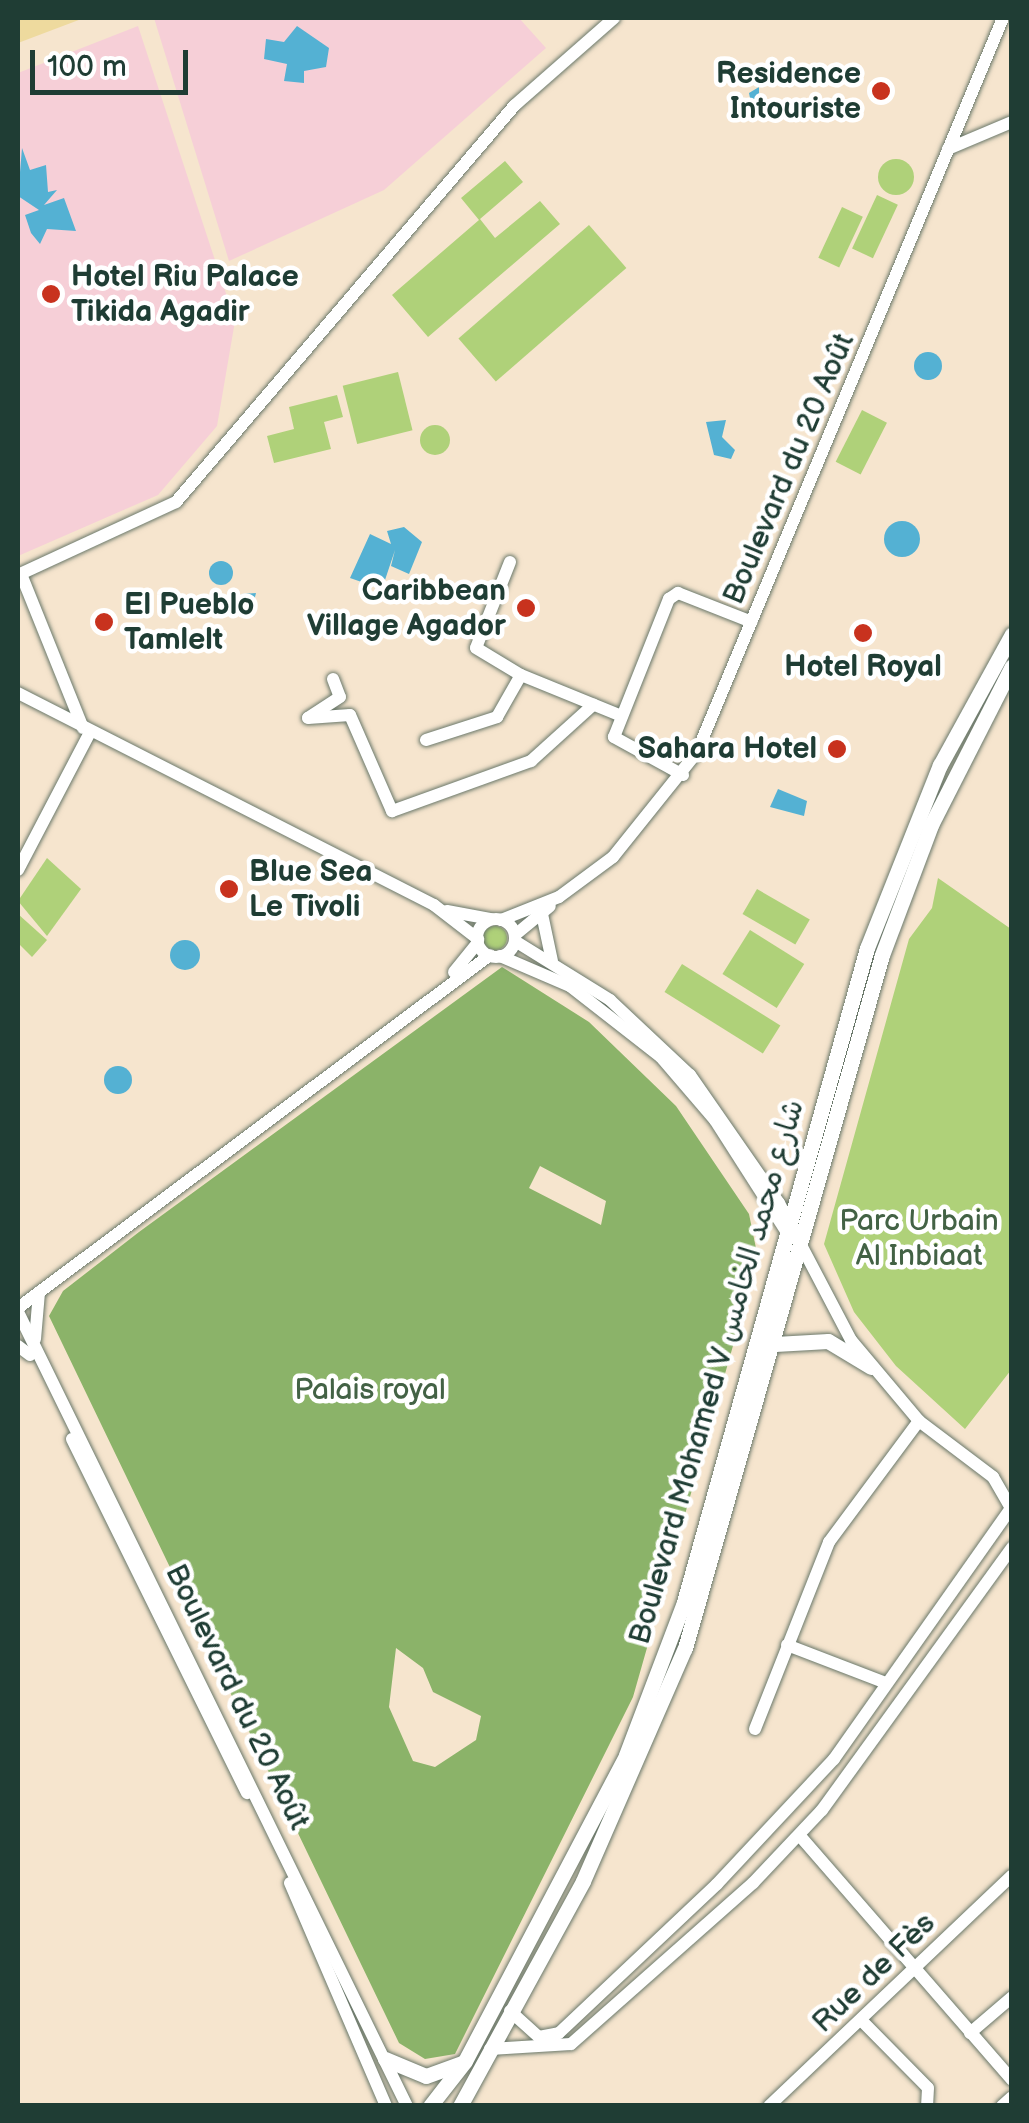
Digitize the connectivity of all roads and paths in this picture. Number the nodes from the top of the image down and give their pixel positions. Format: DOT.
graph roads {
  1 [pos="614,18"];
  2 [pos="1003,18"];
  3 [pos="1012,122"];
  4 [pos="948,150"];
  5 [pos="510,562"];
  6 [pos="19,575"];
  7 [pos="752,622"];
  8 [pos="1012,634"];
  9 [pos="1012,666"];
  10 [pos="521,675"];
  11 [pos="334,679"];
  12 [pos="18,693"];
  13 [pos="592,705"];
  14 [pos="619,715"];
  15 [pos="87,730"];
  16 [pos="426,740"];
  17 [pos="684,775"];
  18 [pos="18,870"];
  19 [pos="559,898"];
  20 [pos="440,908"];
  21 [pos="542,914"];
  22 [pos="497,919"];
  23 [pos="515,938"];
  24 [pos="478,941"];
  25 [pos="495,956"];
  26 [pos="554,963"];
  27 [pos="446,981"];
  28 [pos="788,1233"];
  29 [pos="798,1261"];
  30 [pos="39,1292"];
  31 [pos="18,1310"];
  32 [pos="18,1329"];
  33 [pos="776,1344"];
  34 [pos="18,1346"];
  35 [pos="34,1353"];
  36 [pos="870,1366"];
  37 [pos="919,1421"];
  38 [pos="986,1470"];
  39 [pos="1012,1480"];
  40 [pos="1010,1508"];
  41 [pos="1012,1548"];
  42 [pos="787,1646"];
  43 [pos="886,1683"];
  44 [pos="755,1729"];
  45 [pos="633,1759"];
  46 [pos="800,1836"];
  47 [pos="1012,1875"];
  48 [pos="915,1969"];
  49 [pos="1012,1997"];
  50 [pos="510,2012"];
  51 [pos="861,2020"];
  52 [pos="970,2034"];
  53 [pos="490,2050"];
  54 [pos="385,2060"];
  55 [pos="465,2061"];
  56 [pos="1012,2080"];
  57 [pos="1012,2098"];
  58 [pos="386,2106"];
  59 [pos="407,2106"];
  60 [pos="430,2106"];
  61 [pos="460,2106"];
  62 [pos="769,2106"];
  63 [pos="928,2106"];
  64 [pos="1002,2106"];
  1 -- 6 [label="street"];
  2 -- 4 [label="street, Boulevard du 20 Août"];
  3 -- 4 [label="street"];
  4 -- 7 [label="street, Boulevard du 20 Août"];
  5 -- 10 [label="street"];
  6 -- 15 [label="street"];
  7 -- 14 [label="street"];
  7 -- 17 [label="street, Boulevard du 20 Août"];
  8 -- 28 [label="main road, Boulevard Mohamed V شارع محمد الخامس"];
  9 -- 29 [label="main road, Boulevard Mohamed V شارع محمد الخامس"];
  10 -- 13 [label="street"];
  10 -- 16 [label="street"];
  11 -- 13 [label="street"];
  12 -- 15 [label="street"];
  13 -- 14 [label="street"];
  14 -- 17 [label="street"];
  15 -- 18 [label="street"];
  15 -- 20 [label="street"];
  17 -- 19 [label="street, Boulevard du 20 Août"];
  19 -- 21 [label="street, Boulevard du 20 Août"];
  19 -- 22 [label="street, Boulevard du 20 Août"];
  20 -- 22 [label="street"];
  20 -- 24 [label="street"];
  21 -- 23 [label="street, Boulevard du 20 Août"];
  21 -- 26 [label="street"];
  22 -- 23 [label="street"];
  22 -- 24 [label="street, Boulevard du 20 Août"];
  23 -- 25 [label="street, Boulevard du 20 Août"];
  23 -- 26 [label="street"];
  24 -- 25 [label="street"];
  24 -- 27 [label="street, Boulevard du 20 Août"];
  25 -- 27 [label="street, Boulevard du 20 Août"];
  25 -- 28 [label="street"];
  26 -- 28 [label="street"];
  27 -- 30 [label="street, Boulevard du 20 Août"];
  28 -- 29 [label="street"];
  28 -- 45 [label="main road, Boulevard Mohamed V شارع محمد الخامس"];
  29 -- 33 [label="main road, Boulevard Mohamed V شارع محمد الخامس"];
  29 -- 36 [label="street"];
  30 -- 31 [label="street, Boulevard du 20 Août"];
  30 -- 35 [label="street"];
  31 -- 35 [label="street, Boulevard du 20 Août"];
  32 -- 35 [label="street, Boulevard du 20 Août"];
  33 -- 36 [label="main road"];
  33 -- 45 [label="main road, Boulevard Mohamed V شارع محمد الخامس"];
  34 -- 35 [label="street"];
  35 -- 54 [label="street, Boulevard du 20 Août"];
  35 -- 58 [label="street, Boulevard du 20 Août"];
  36 -- 37 [label="street"];
  37 -- 38 [label="street"];
  37 -- 42 [label="street"];
  38 -- 39 [label="street"];
  38 -- 40 [label="street"];
  40 -- 43 [label="street"];
  41 -- 46 [label="street"];
  42 -- 43 [label="street"];
  42 -- 44 [label="street"];
  43 -- 50 [label="street"];
  45 -- 50 [label="main road, Boulevard Mohamed V شارع محمد الخامس"];
  45 -- 55 [label="main road, Boulevard Mohamed V شارع محمد الخامس"];
  46 -- 48 [label="street"];
  46 -- 53 [label="street"];
  47 -- 48 [label="street, Rue de Fès"];
  48 -- 51 [label="street, Rue de Fès"];
  48 -- 52 [label="street"];
  49 -- 52 [label="street"];
  50 -- 53 [label="main road, Boulevard Mohamed V شارع محمد الخامس"];
  51 -- 62 [label="street, Rue de Fès"];
  51 -- 63 [label="street"];
  52 -- 56 [label="street"];
  53 -- 61 [label="main road, Boulevard Mohamed V شارع محمد الخامس"];
  54 -- 55 [label="main road"];
  54 -- 59 [label="street, Boulevard du 20 Août"];
  55 -- 60 [label="main road, Boulevard Mohamed V شارع محمد الخامس"];
  57 -- 64 [label="street"];
}
